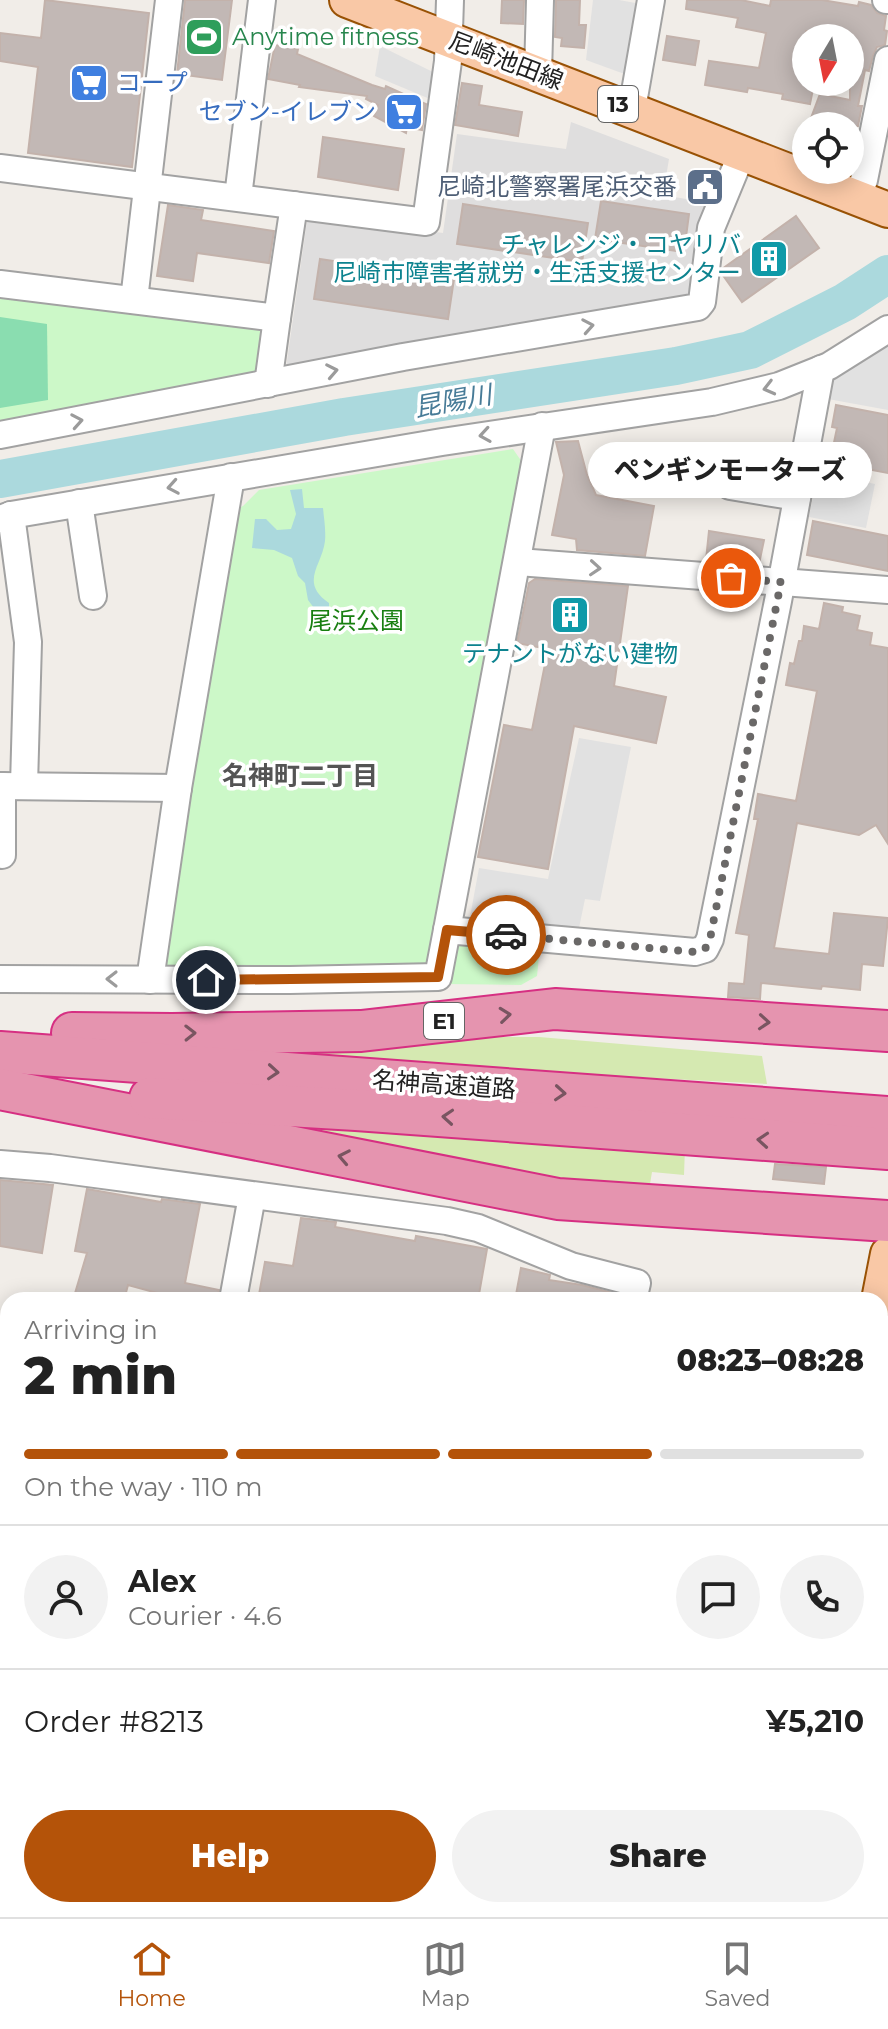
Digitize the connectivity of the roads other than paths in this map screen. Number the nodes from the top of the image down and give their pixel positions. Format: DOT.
graph roads {
  1 [pos="169,0"];
  2 [pos="262,0"];
  3 [pos="347,0"];
  4 [pos="450,0"];
  5 [pos="540,0"];
  6 [pos="651,0"];
  7 [pos="448,39"];
  8 [pos="888,60"];
  9 [pos="538,74"];
  10 [pos="632,109"];
  11 [pos="742,153"];
  12 [pos="0,168"];
  13 [pos="147,186"];
  14 [pos="238,197"];
  15 [pos="873,204"];
  16 [pos="294,205"];
  17 [pos="0,284"];
  18 [pos="134,300"];
  19 [pos="277,318"];
  20 [pos="888,329"];
  21 [pos="821,369"];
  22 [pos="268,384"];
  23 [pos="542,426"];
  24 [pos="0,435"];
  25 [pos="231,477"];
  26 [pos="730,486"];
  27 [pos="797,497"];
  28 [pos="79,503"];
  29 [pos="6,517"];
  30 [pos="518,562"];
  31 [pos="781,582"];
  32 [pos="888,590"];
  33 [pos="93,596"];
  34 [pos="9,785"];
  35 [pos="178,788"];
  36 [pos="2,855"];
  37 [pos="447,930"];
  38 [pos="0,979"];
  39 [pos="150,980"];
  40 [pos="888,1031"];
  41 [pos="0,1032"];
  42 [pos="0,1052"];
  43 [pos="0,1089"];
  44 [pos="888,1117"];
  45 [pos="843,1130"];
  46 [pos="888,1149"];
  47 [pos="0,1164"];
  48 [pos="252,1196"];
  49 [pos="888,1221"];
  50 [pos="888,1254"];
  51 [pos="234,1292"];
  52 [pos="635,1292"];
  53 [pos="881,1292"];
  1 -- 13 [label="street"];
  2 -- 14 [label="street"];
  3 -- 7 [label="main road, 尼崎池田線 / 13"];
  4 -- 7 [label="street"];
  5 -- 9 [label="street"];
  6 -- 10 [label="street"];
  7 -- 9 [label="main road, 尼崎池田線 / 13"];
  7 -- 16 [label="street"];
  8 -- 15 [label="street"];
  9 -- 10 [label="main road, 尼崎池田線 / 13"];
  10 -- 11 [label="main road, 尼崎池田線 / 13"];
  11 -- 15 [label="main road, 尼崎池田線 / 13"];
  22 -- 11 [label="street, one-way"];
  12 -- 13 [label="street"];
  13 -- 14 [label="street"];
  13 -- 18 [label="street"];
  14 -- 16 [label="street"];
  16 -- 19 [label="street"];
  17 -- 18 [label="street"];
  18 -- 19 [label="street"];
  19 -- 22 [label="street"];
  20 -- 21 [label="street"];
  21 -- 23 [label="street, one-way"];
  21 -- 27 [label="street"];
  24 -- 22 [label="street, one-way"];
  23 -- 25 [label="street, one-way"];
  23 -- 30 [label="street"];
  25 -- 28 [label="street, one-way"];
  25 -- 35 [label="street"];
  26 -- 27 [label="street"];
  27 -- 31 [label="street"];
  28 -- 29 [label="street"];
  28 -- 33 [label="street"];
  29 -- 34 [label="street"];
  30 -- 31 [label="street, one-way"];
  30 -- 37 [label="street"];
  31 -- 32 [label="street"];
  31 -- 37 [label="street"];
  34 -- 35 [label="street"];
  34 -- 36 [label="street"];
  35 -- 39 [label="street"];
  37 -- 39 [label="street"];
  39 -- 38 [label="street, one-way"];
  41 -- 40 [label="highway, E1, one-way"];
  42 -- 45 [label="highway, 名神高速道路, one-way"];
  45 -- 43 [label="highway, 名神高速道路, one-way"];
  49 -- 43 [label="highway, one-way"];
  44 -- 45 [label="highway, 名神高速道路"];
  45 -- 46 [label="highway, 名神高速道路"];
  47 -- 48 [label="street"];
  48 -- 51 [label="street"];
  48 -- 52 [label="street"];
  50 -- 53 [label="main road"];
}
